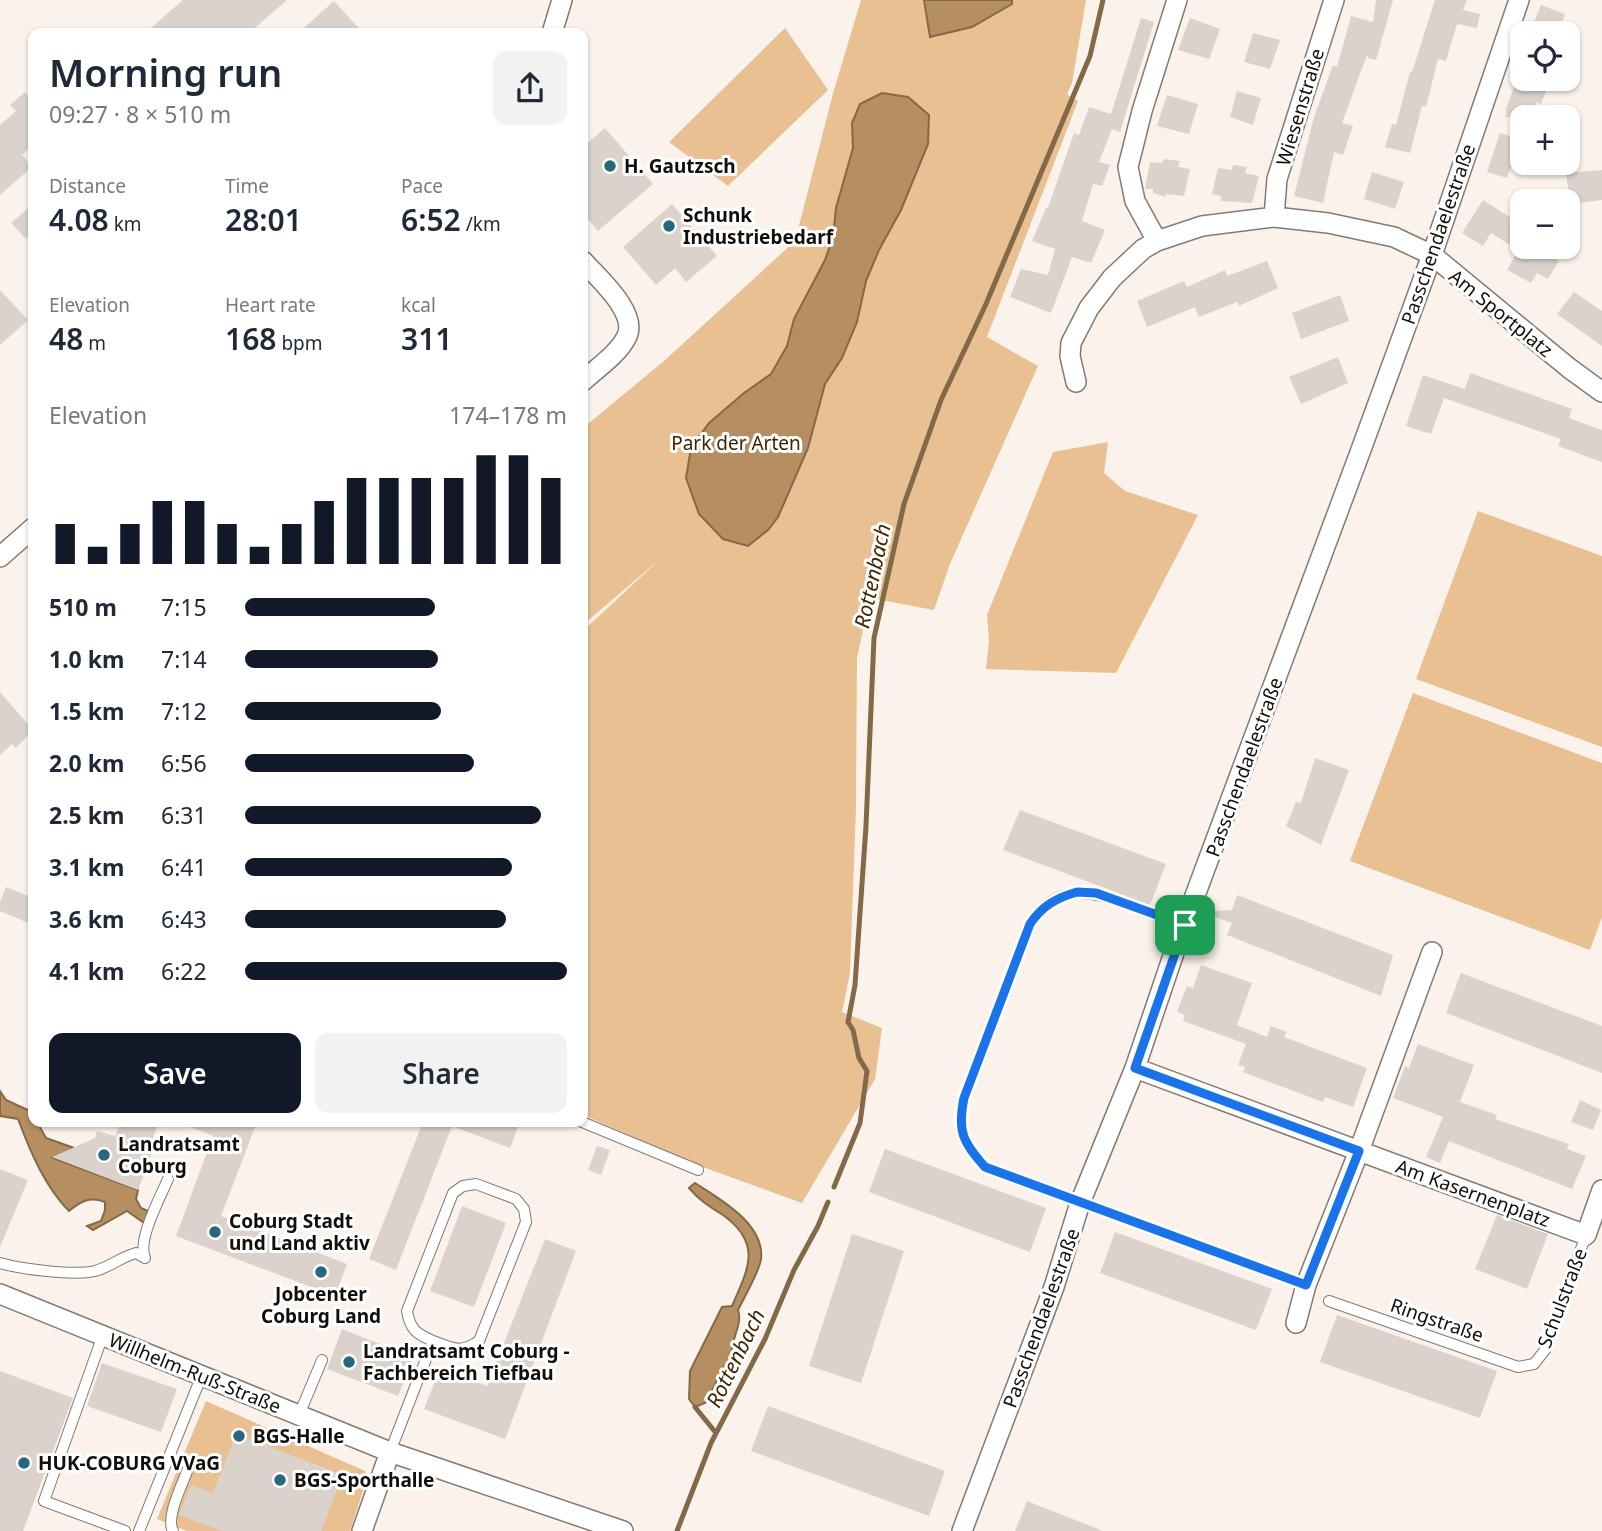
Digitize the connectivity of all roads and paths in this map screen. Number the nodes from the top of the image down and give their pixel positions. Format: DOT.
graph roads {
  1 [pos="562,0"];
  2 [pos="1177,0"];
  3 [pos="1334,0"];
  4 [pos="1519,0"];
  5 [pos="554,28"];
  6 [pos="1275,217"];
  7 [pos="1157,241"];
  8 [pos="1432,255"];
  9 [pos="588,267"];
  10 [pos="588,377"];
  11 [pos="1076,382"];
  12 [pos="1602,392"];
  13 [pos="28,532"];
  14 [pos="0,556"];
  15 [pos="1185,925"];
  16 [pos="1432,952"];
  17 [pos="1135,1068"];
  18 [pos="588,1124"];
  19 [pos="1359,1151"];
  20 [pos="698,1170"];
  21 [pos="168,1179"];
  22 [pos="1602,1190"];
  23 [pos="1080,1203"];
  24 [pos="1586,1235"];
  25 [pos="0,1263"];
  26 [pos="1306,1285"];
  27 [pos="0,1294"];
  28 [pos="1329,1301"];
  29 [pos="1296,1324"];
  30 [pos="103,1335"];
  31 [pos="433,1340"];
  32 [pos="322,1360"];
  33 [pos="1534,1364"];
  34 [pos="202,1375"];
  35 [pos="299,1415"];
  36 [pos="390,1452"];
  37 [pos="189,1466"];
  38 [pos="125,1531"];
  39 [pos="139,1531"];
  40 [pos="173,1531"];
  41 [pos="362,1531"];
  42 [pos="623,1531"];
  43 [pos="962,1531"];
  1 -- 5 [label="street"];
  2 -- 7 [label="street"];
  3 -- 6 [label="street, Wiesenstraße"];
  4 -- 8 [label="street, Passchendaelestraße"];
  6 -- 7 [label="street, Am Sportplatz"];
  6 -- 8 [label="street, Am Sportplatz"];
  7 -- 11 [label="street, Am Sportplatz"];
  8 -- 12 [label="street, Am Sportplatz"];
  8 -- 15 [label="street, Passchendaelestraße"];
  9 -- 10 [label="street"];
  13 -- 14 [label="street"];
  15 -- 17 [label="street, Passchendaelestraße"];
  15 -- 23 [label="lane"];
  16 -- 19 [label="street"];
  17 -- 19 [label="street, Am Kasernenplatz"];
  17 -- 23 [label="street, Passchendaelestraße"];
  18 -- 20 [label="lane"];
  19 -- 24 [label="street, Am Kasernenplatz"];
  19 -- 26 [label="street"];
  21 -- 25 [label="lane"];
  22 -- 24 [label="street, Schulstraße"];
  23 -- 26 [label="lane"];
  23 -- 43 [label="street, Passchendaelestraße"];
  24 -- 33 [label="lane, Schulstraße"];
  26 -- 29 [label="street"];
  27 -- 30 [label="street, Willhelm-Ruß-Straße"];
  28 -- 33 [label="lane, Ringstraße"];
  30 -- 34 [label="street, Willhelm-Ruß-Straße"];
  30 -- 38 [label="lane"];
  31 -- 31 [label="lane"];
  31 -- 36 [label="lane"];
  32 -- 35 [label="lane"];
  34 -- 35 [label="street, Willhelm-Ruß-Straße"];
  34 -- 39 [label="lane"];
  35 -- 36 [label="street, Willhelm-Ruß-Straße"];
  36 -- 41 [label="street"];
  36 -- 42 [label="street, Willhelm-Ruß-Straße"];
  37 -- 40 [label="lane"];
}
